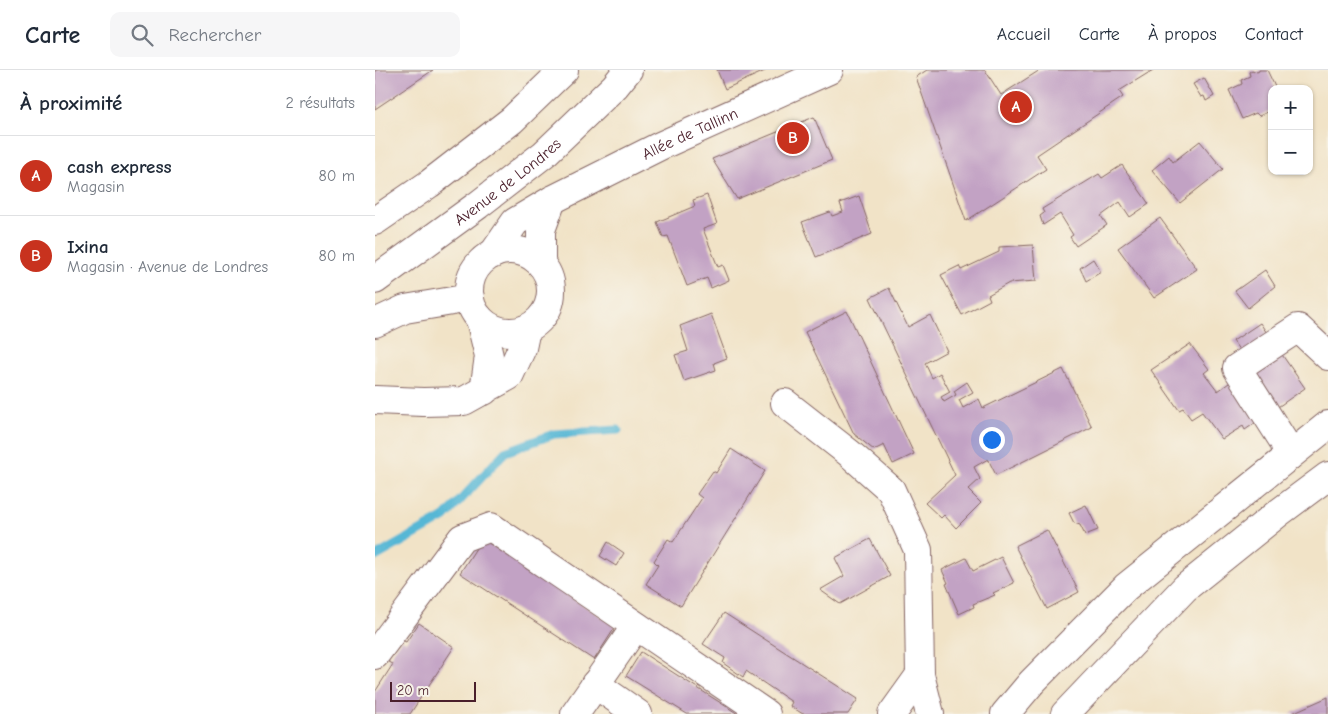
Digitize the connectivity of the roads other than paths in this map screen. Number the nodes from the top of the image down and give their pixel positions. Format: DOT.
graph roads {
  1 [pos="564,70"];
  2 [pos="628,70"];
  3 [pos="829,70"];
  4 [pos="552,200"];
  5 [pos="375,221"];
  6 [pos="493,254"];
  7 [pos="541,264"];
  8 [pos="375,280"];
  9 [pos="475,308"];
  10 [pos="375,323"];
  11 [pos="526,329"];
  12 [pos="1328,356"];
  13 [pos="484,391"];
  14 [pos="375,400"];
  15 [pos="785,403"];
  16 [pos="1328,425"];
  17 [pos="1288,457"];
  18 [pos="1328,476"];
  19 [pos="636,626"];
  20 [pos="375,655"];
  21 [pos="920,676"];
  22 [pos="595,684"];
  23 [pos="575,714"];
  24 [pos="638,714"];
  25 [pos="766,714"];
  26 [pos="892,714"];
  27 [pos="930,714"];
  28 [pos="1005,714"];
  29 [pos="1065,714"];
  1 -- 5 [label="main road"];
  2 -- 8 [label="main road, Avenue de Londres"];
  3 -- 4 [label="main road, Allée de Tallinn"];
  4 -- 6 [label="main road, Allée de Tallinn"];
  4 -- 7 [label="main road"];
  6 -- 7 [label="main road"];
  6 -- 9 [label="main road"];
  7 -- 11 [label="main road"];
  9 -- 10 [label="main road"];
  9 -- 11 [label="main road"];
  9 -- 13 [label="main road"];
  11 -- 13 [label="main road"];
  12 -- 17 [label="main road"];
  13 -- 14 [label="main road"];
  15 -- 21 [label="main road"];
  16 -- 17 [label="main road"];
  17 -- 28 [label="main road"];
  18 -- 29 [label="main road"];
  19 -- 20 [label="main road"];
  19 -- 22 [label="main road"];
  19 -- 25 [label="main road"];
  21 -- 26 [label="main road"];
  21 -- 27 [label="main road"];
  22 -- 23 [label="main road"];
  22 -- 24 [label="main road"];
}
